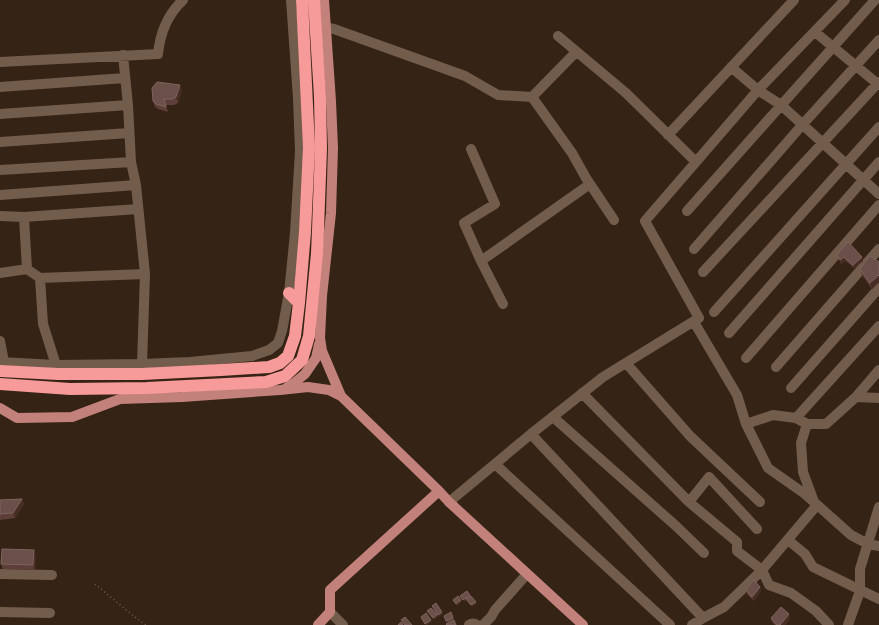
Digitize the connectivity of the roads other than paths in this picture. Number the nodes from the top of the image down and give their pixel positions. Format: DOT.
graph roads {
  1 [pos="183,0"];
  2 [pos="291,0"];
  3 [pos="302,0"];
  4 [pos="314,0"];
  5 [pos="324,0"];
  6 [pos="794,0"];
  7 [pos="845,0"];
  8 [pos="875,0"];
  9 [pos="326,27"];
  10 [pos="815,32"];
  11 [pos="558,36"];
  12 [pos="879,40"];
  13 [pos="833,47"];
  14 [pos="576,52"];
  15 [pos="123,55"];
  16 [pos="0,62"];
  17 [pos="855,66"];
  18 [pos="731,67"];
  19 [pos="125,78"];
  20 [pos="878,84"];
  21 [pos="0,87"];
  22 [pos="758,90"];
  23 [pos="532,98"];
  24 [pos="128,105"];
  25 [pos="781,105"];
  26 [pos="0,114"];
  27 [pos="803,124"];
  28 [pos="879,127"];
  29 [pos="129,133"];
  30 [pos="668,135"];
  31 [pos="0,142"];
  32 [pos="823,143"];
  33 [pos="471,149"];
  34 [pos="131,162"];
  35 [pos="696,162"];
  36 [pos="879,162"];
  37 [pos="847,164"];
  38 [pos="0,170"];
  39 [pos="864,180"];
  40 [pos="590,184"];
  41 [pos="136,185"];
  42 [pos="879,194"];
  43 [pos="0,195"];
  44 [pos="879,205"];
  45 [pos="138,209"];
  46 [pos="687,211"];
  47 [pos="0,216"];
  48 [pos="24,216"];
  49 [pos="614,220"];
  50 [pos="694,249"];
  51 [pos="879,249"];
  52 [pos="481,261"];
  53 [pos="27,269"];
  54 [pos="703,272"];
  55 [pos="0,273"];
  56 [pos="145,274"];
  57 [pos="40,278"];
  58 [pos="879,288"];
  59 [pos="289,293"];
  60 [pos="299,304"];
  61 [pos="503,304"];
  62 [pos="714,312"];
  63 [pos="694,322"];
  64 [pos="879,326"];
  65 [pos="730,333"];
  66 [pos="320,338"];
  67 [pos="0,341"];
  68 [pos="746,358"];
  69 [pos="626,363"];
  70 [pos="142,364"];
  71 [pos="1,365"];
  72 [pos="220,365"];
  73 [pos="56,366"];
  74 [pos="776,367"];
  75 [pos="879,370"];
  76 [pos="0,384"];
  77 [pos="791,388"];
  78 [pos="280,390"];
  79 [pos="582,394"];
  80 [pos="341,396"];
  81 [pos="856,397"];
  82 [pos="879,398"];
  83 [pos="0,408"];
  84 [pos="553,417"];
  85 [pos="796,418"];
  86 [pos="746,424"];
  87 [pos="807,424"];
  88 [pos="531,434"];
  89 [pos="495,464"];
  90 [pos="439,491"];
  91 [pos="449,502"];
  92 [pos="689,502"];
  93 [pos="760,502"];
  94 [pos="816,505"];
  95 [pos="879,507"];
  96 [pos="757,529"];
  97 [pos="788,540"];
  98 [pos="868,544"];
  99 [pos="879,546"];
  100 [pos="704,553"];
  101 [pos="762,570"];
  102 [pos="0,574"];
  103 [pos="527,574"];
  104 [pos="52,575"];
  105 [pos="860,591"];
  106 [pos="879,599"];
  107 [pos="0,612"];
  108 [pos="330,612"];
  109 [pos="50,613"];
  110 [pos="703,618"];
  111 [pos="318,625"];
  112 [pos="343,625"];
  113 [pos="470,625"];
  114 [pos="477,625"];
  115 [pos="483,625"];
  116 [pos="583,625"];
  117 [pos="670,625"];
  118 [pos="692,625"];
  119 [pos="829,625"];
  120 [pos="848,625"];
  1 -- 15 [label="street"];
  2 -- 59 [label="street"];
  3 -- 60 [label="highway"];
  4 -- 76 [label="highway"];
  5 -- 9 [label="main road"];
  6 -- 18 [label="street"];
  7 -- 10 [label="street"];
  8 -- 13 [label="street"];
  9 -- 23 [label="street"];
  9 -- 66 [label="main road"];
  10 -- 13 [label="street"];
  10 -- 22 [label="street"];
  11 -- 14 [label="street"];
  12 -- 17 [label="street"];
  13 -- 17 [label="street"];
  13 -- 25 [label="street"];
  14 -- 23 [label="street"];
  14 -- 30 [label="street"];
  15 -- 16 [label="street"];
  15 -- 19 [label="street"];
  17 -- 20 [label="street"];
  17 -- 27 [label="street"];
  18 -- 22 [label="street"];
  18 -- 30 [label="street"];
  19 -- 21 [label="street"];
  19 -- 24 [label="street"];
  20 -- 32 [label="street"];
  22 -- 25 [label="street"];
  22 -- 35 [label="street"];
  23 -- 40 [label="street"];
  24 -- 26 [label="street"];
  24 -- 29 [label="street"];
  25 -- 27 [label="street"];
  25 -- 46 [label="street"];
  27 -- 32 [label="street"];
  27 -- 50 [label="street"];
  28 -- 37 [label="street"];
  29 -- 31 [label="street"];
  29 -- 34 [label="street"];
  30 -- 35 [label="street"];
  32 -- 37 [label="street"];
  32 -- 54 [label="street"];
  33 -- 52 [label="street"];
  34 -- 38 [label="street"];
  34 -- 41 [label="street"];
  35 -- 63 [label="street"];
  36 -- 39 [label="street"];
  37 -- 39 [label="street"];
  37 -- 62 [label="street"];
  39 -- 42 [label="street"];
  39 -- 65 [label="street"];
  40 -- 49 [label="street"];
  40 -- 52 [label="street"];
  41 -- 43 [label="street"];
  41 -- 45 [label="street"];
  44 -- 68 [label="street"];
  45 -- 48 [label="street"];
  45 -- 56 [label="street"];
  47 -- 48 [label="street"];
  48 -- 53 [label="street"];
  51 -- 74 [label="street"];
  52 -- 61 [label="street"];
  53 -- 55 [label="street"];
  53 -- 57 [label="street"];
  56 -- 57 [label="street"];
  56 -- 70 [label="street"];
  57 -- 73 [label="street"];
  58 -- 77 [label="street"];
  59 -- 60 [label="highway"];
  59 -- 72 [label="street"];
  60 -- 72 [label="highway"];
  63 -- 69 [label="street"];
  63 -- 86 [label="street"];
  64 -- 85 [label="street"];
  66 -- 78 [label="main road"];
  66 -- 80 [label="main road"];
  67 -- 71 [label="street"];
  69 -- 79 [label="street"];
  69 -- 93 [label="street"];
  70 -- 72 [label="street"];
  70 -- 73 [label="street"];
  71 -- 72 [label="highway"];
  71 -- 73 [label="street"];
  75 -- 81 [label="street"];
  78 -- 80 [label="main road"];
  78 -- 83 [label="main road"];
  79 -- 84 [label="street"];
  79 -- 92 [label="street"];
  80 -- 90 [label="main road"];
  81 -- 82 [label="street"];
  81 -- 87 [label="street"];
  84 -- 88 [label="street"];
  84 -- 100 [label="street"];
  85 -- 86 [label="street"];
  85 -- 87 [label="street"];
  86 -- 94 [label="street"];
  87 -- 94 [label="street"];
  88 -- 89 [label="street"];
  88 -- 110 [label="street"];
  89 -- 91 [label="street"];
  89 -- 117 [label="street"];
  90 -- 91 [label="main road"];
  90 -- 108 [label="main road"];
  91 -- 103 [label="main road"];
  92 -- 96 [label="street"];
  92 -- 101 [label="street"];
  94 -- 97 [label="street"];
  94 -- 98 [label="street"];
  95 -- 98 [label="street"];
  97 -- 101 [label="street"];
  97 -- 105 [label="street"];
  98 -- 99 [label="street"];
  98 -- 105 [label="street"];
  101 -- 110 [label="street"];
  101 -- 119 [label="street"];
  102 -- 104 [label="street"];
  103 -- 115 [label="street"];
  103 -- 116 [label="main road"];
  105 -- 106 [label="street"];
  105 -- 120 [label="street"];
  107 -- 109 [label="street"];
  108 -- 111 [label="main road"];
  108 -- 112 [label="street"];
  110 -- 118 [label="street"];
  113 -- 114 [label="street"];
}
